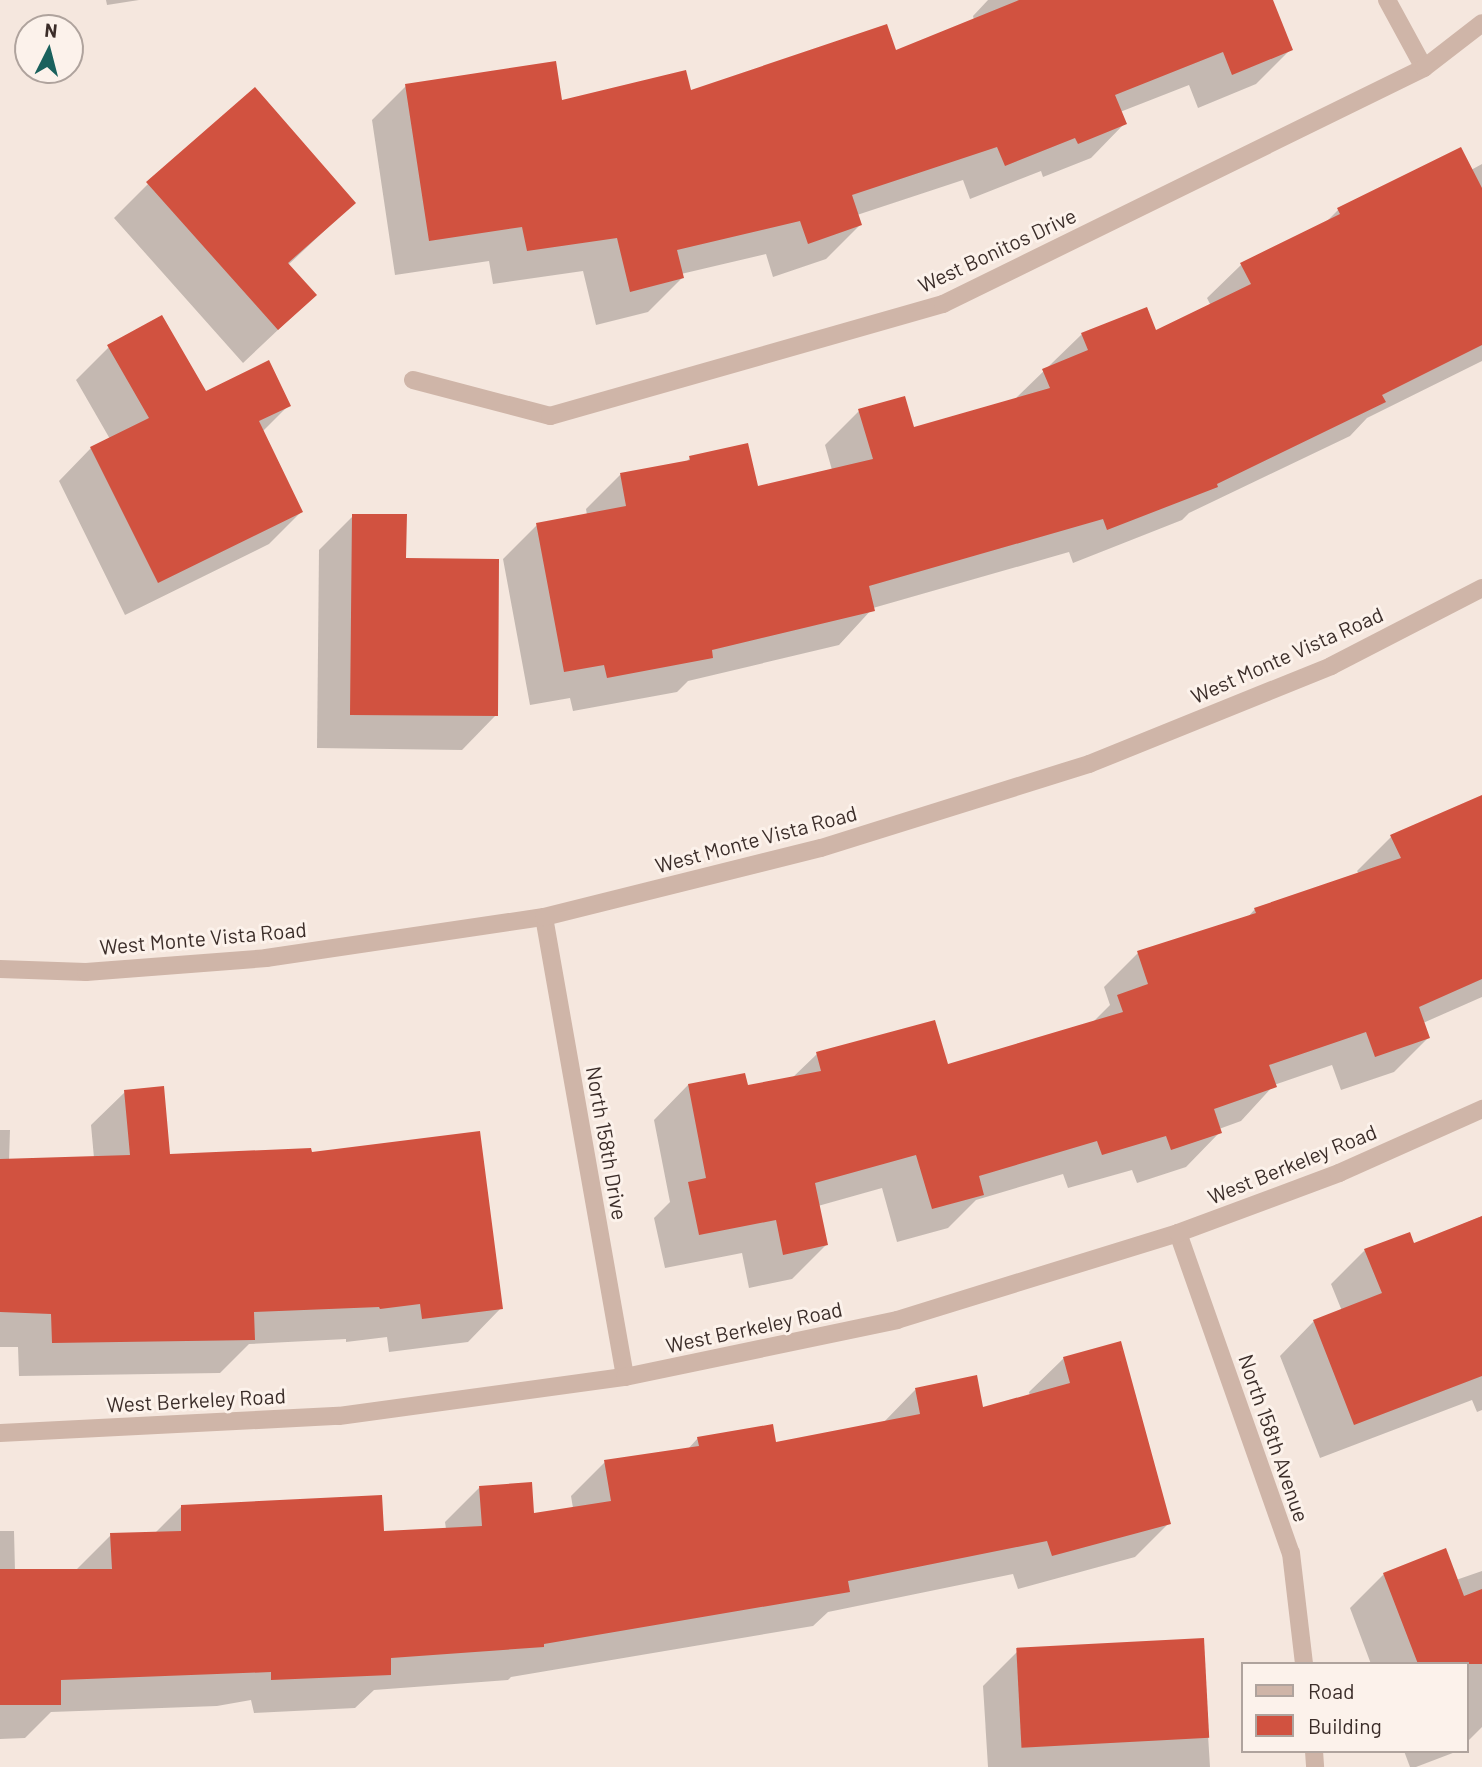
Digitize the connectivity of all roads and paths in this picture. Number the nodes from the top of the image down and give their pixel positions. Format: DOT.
graph roads {
  1 [pos="1387,0"];
  2 [pos="1482,23"];
  3 [pos="1423,68"];
  4 [pos="413,380"];
  5 [pos="1482,588"];
  6 [pos="544,916"];
  7 [pos="0,969"];
  8 [pos="1482,1109"];
  9 [pos="1178,1233"];
  10 [pos="625,1377"];
  11 [pos="0,1433"];
  12 [pos="1304,1662"];
  1 -- 3 [label="street"];
  2 -- 3 [label="street, West Bonitos Drive"];
  3 -- 4 [label="street, West Bonitos Drive"];
  5 -- 6 [label="street, West Monte Vista Road"];
  6 -- 7 [label="street, West Monte Vista Road"];
  6 -- 10 [label="street, North 158th Drive"];
  8 -- 9 [label="street, West Berkeley Road"];
  9 -- 10 [label="street, West Berkeley Road"];
  9 -- 12 [label="street, North 158th Avenue"];
  10 -- 11 [label="street, West Berkeley Road"];
}
